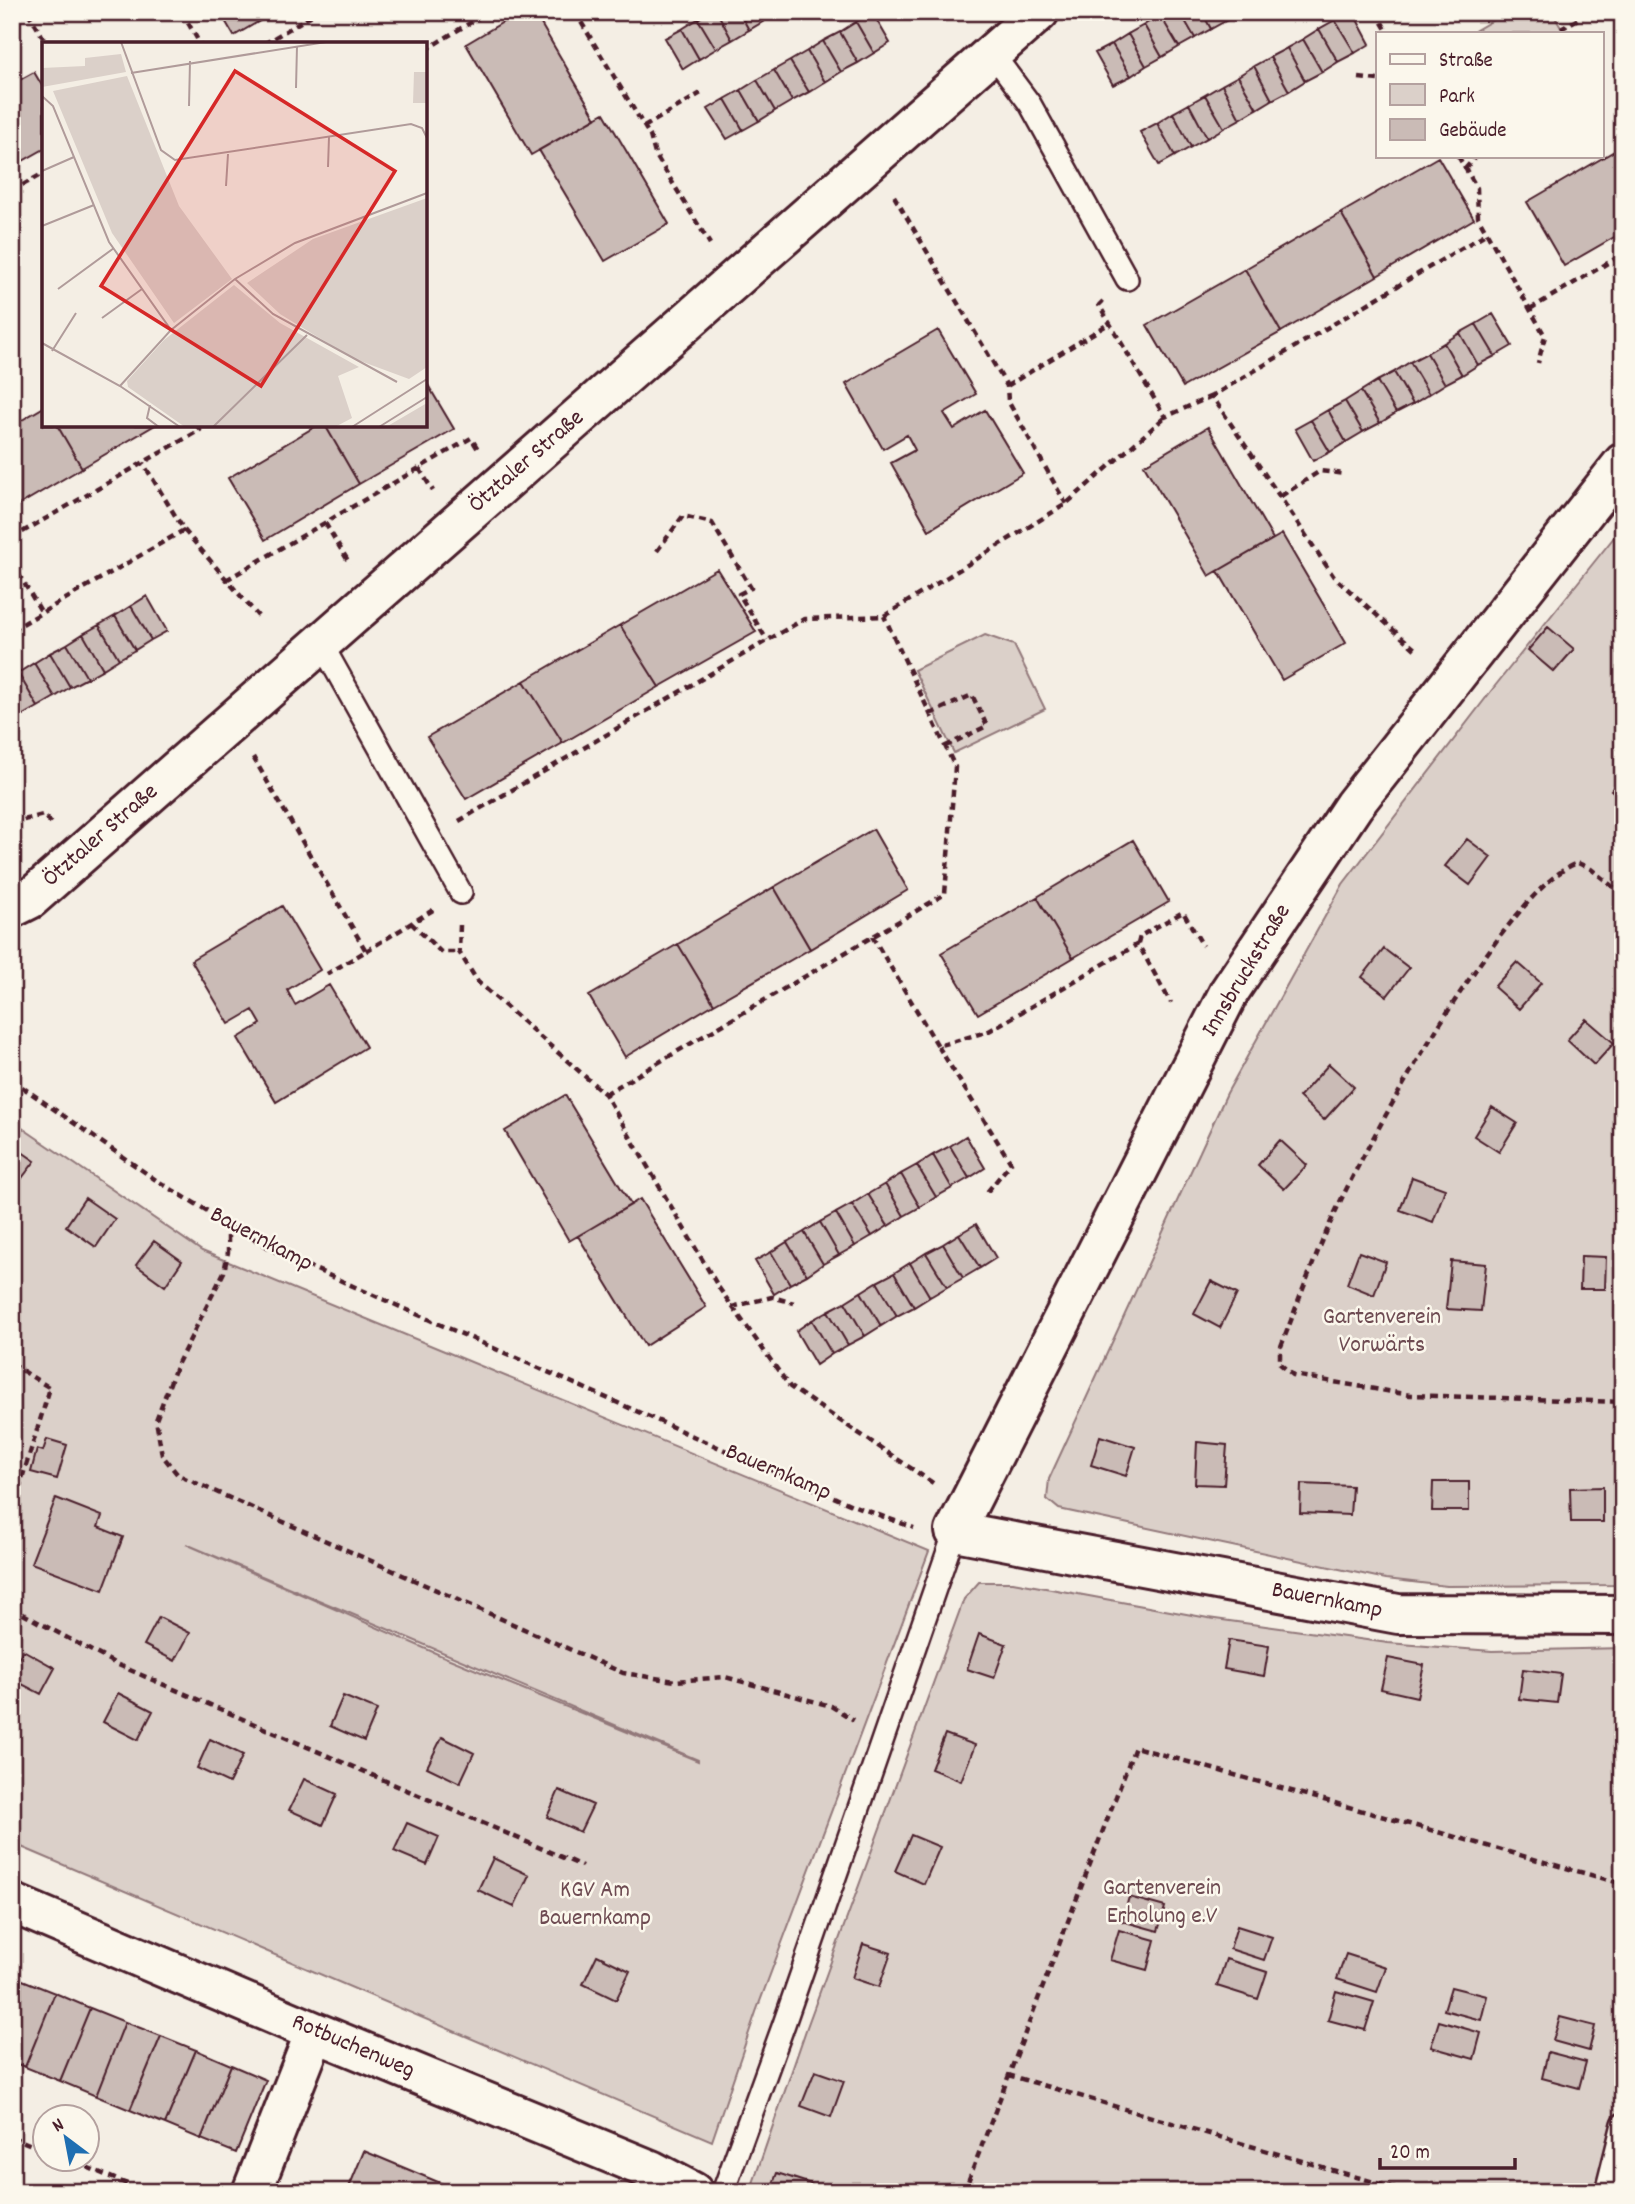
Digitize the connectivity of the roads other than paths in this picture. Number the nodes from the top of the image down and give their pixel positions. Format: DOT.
graph roads {
  1 [pos="1039,12"];
  2 [pos="992,53"];
  3 [pos="1127,279"];
  4 [pos="1623,463"];
  5 [pos="321,643"];
  6 [pos="461,893"];
  7 [pos="12,908"];
  8 [pos="956,1531"];
  9 [pos="1623,1615"];
  10 [pos="12,1903"];
  11 [pos="315,2032"];
  12 [pos="1623,2124"];
  13 [pos="252,2192"];
  14 [pos="693,2192"];
  15 [pos="723,2192"];
  16 [pos="1606,2192"];
  1 -- 2 [label="street, Ötztaler Straße"];
  2 -- 3 [label="lane"];
  2 -- 5 [label="street, Ötztaler Straße"];
  4 -- 8 [label="street, Innsbruckstraße"];
  5 -- 6 [label="lane"];
  5 -- 7 [label="street, Ötztaler Straße"];
  8 -- 9 [label="street, Bauernkamp"];
  8 -- 15 [label="lane"];
  10 -- 11 [label="street, Rotbuchenweg"];
  11 -- 13 [label="street"];
  11 -- 14 [label="street, Rotbuchenweg"];
  12 -- 16 [label="lane"];
}
